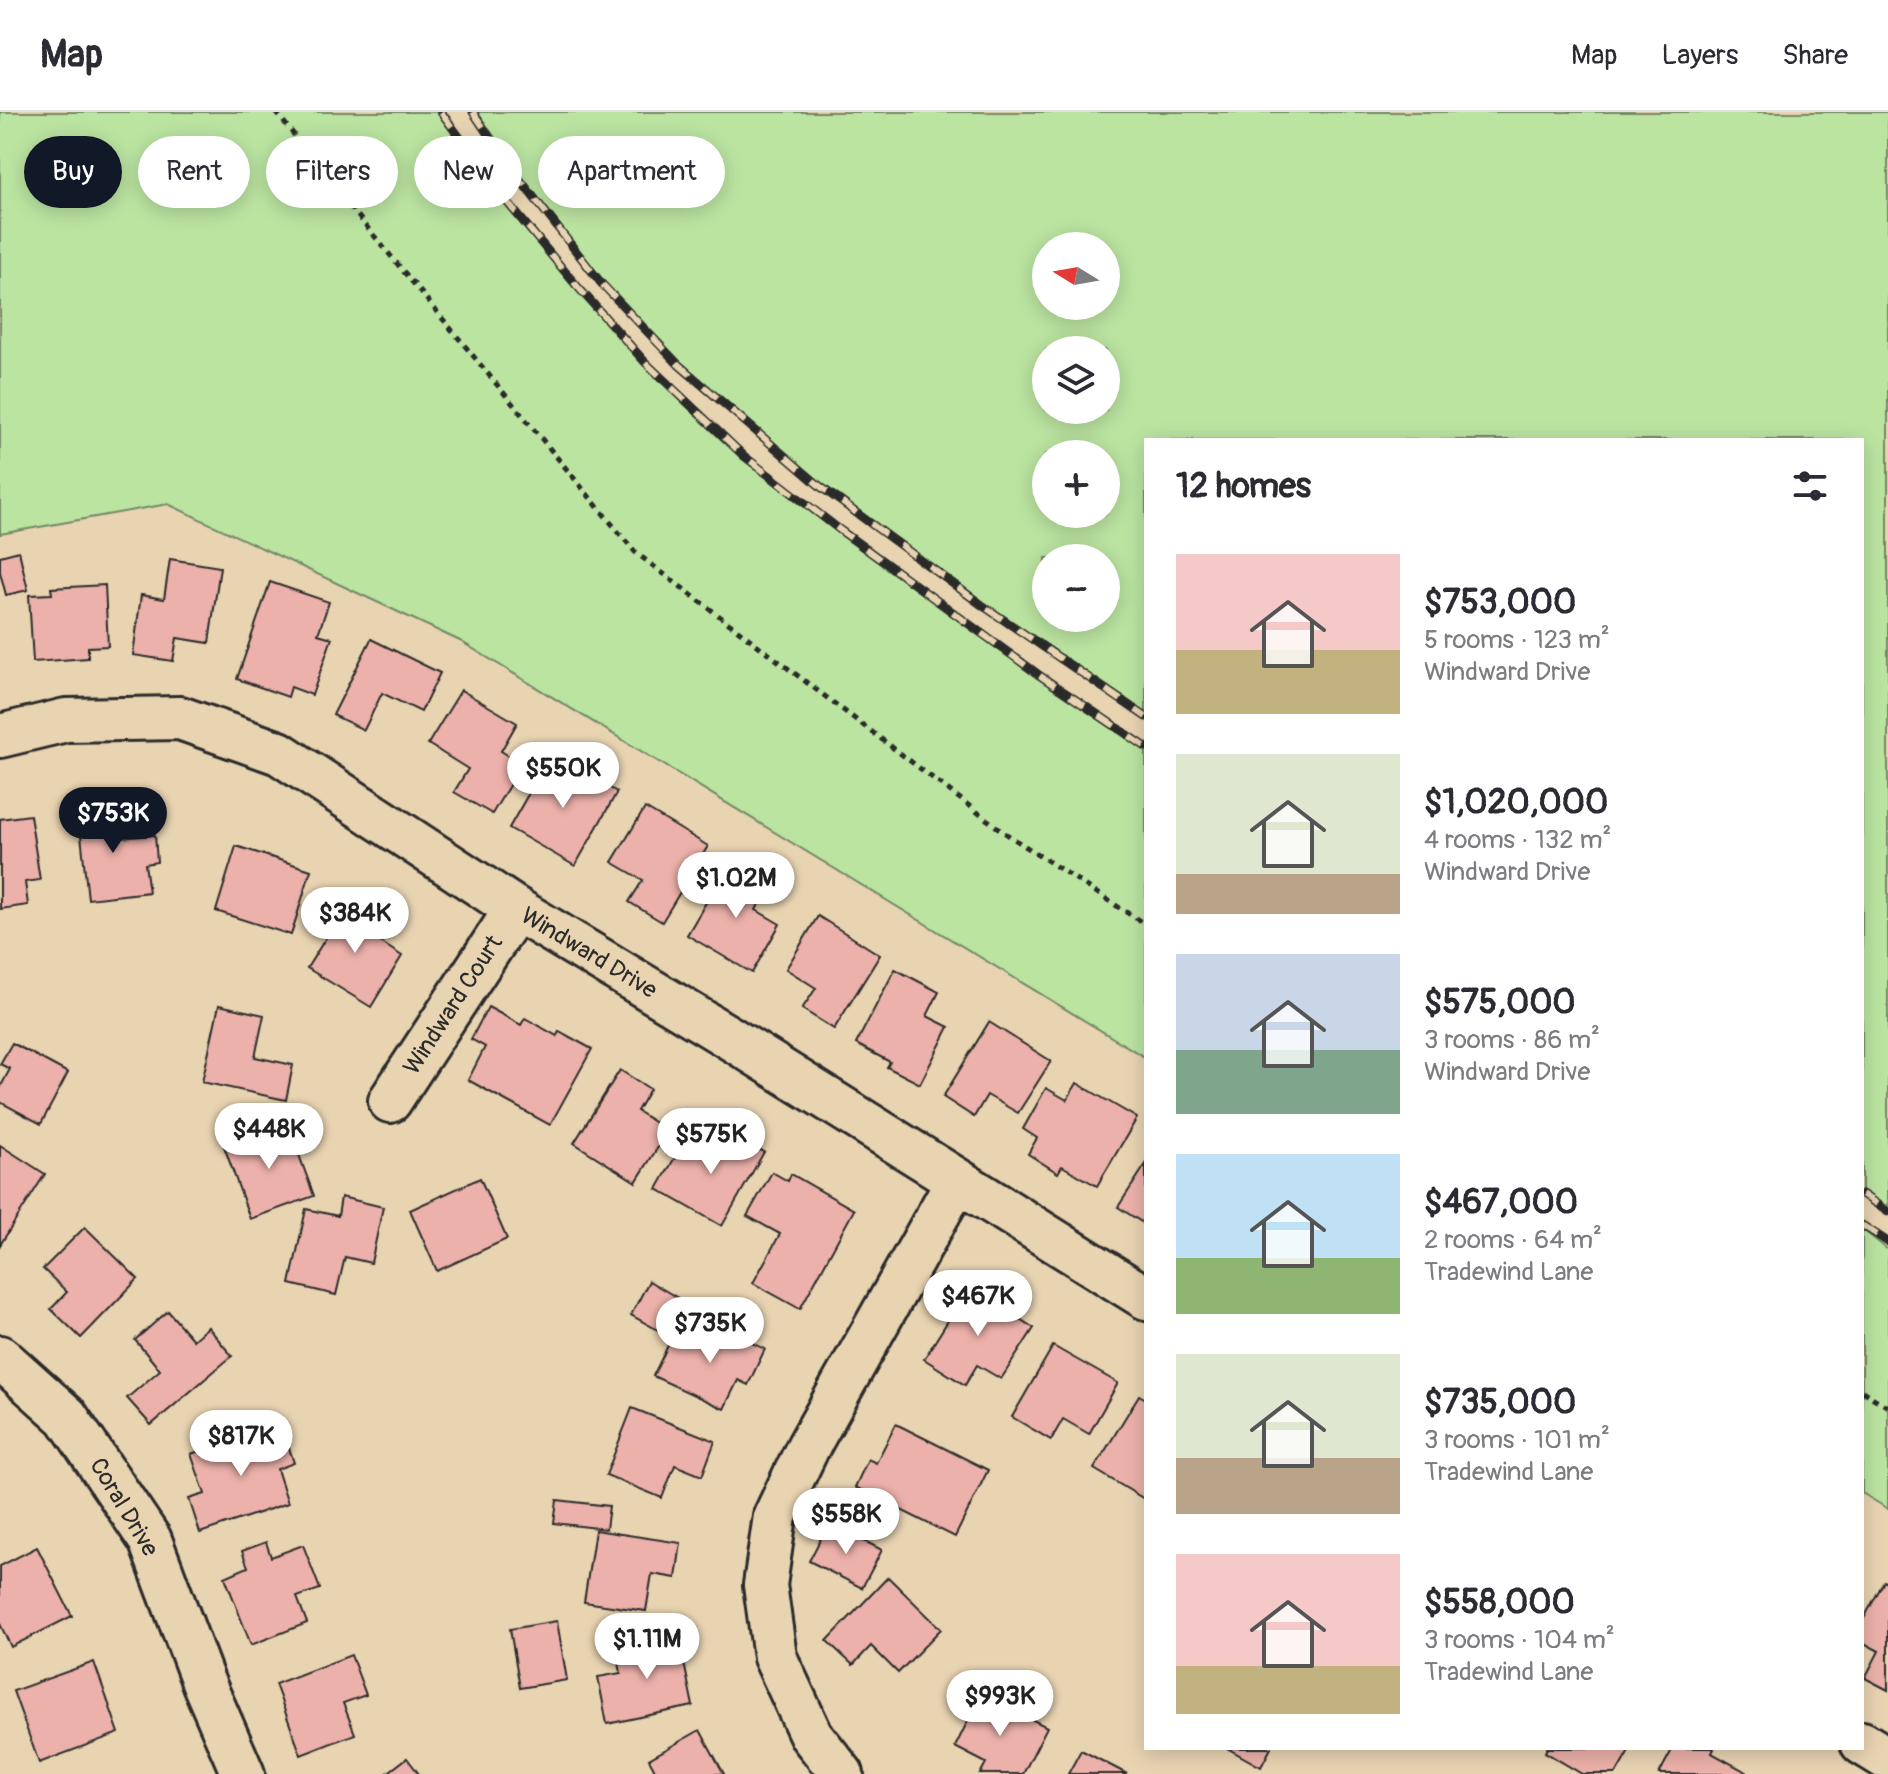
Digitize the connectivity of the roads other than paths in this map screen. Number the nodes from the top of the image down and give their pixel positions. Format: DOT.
graph roads {
  1 [pos="0,736"];
  2 [pos="516,909"];
  3 [pos="390,1101"];
  4 [pos="957,1181"];
  5 [pos="1144,1297"];
  6 [pos="0,1357"];
  7 [pos="1864,1744"];
  8 [pos="1888,1759"];
  9 [pos="243,1774"];
  10 [pos="842,1774"];
  1 -- 2 [label="street, Windward Drive"];
  2 -- 3 [label="street, Windward Court"];
  2 -- 4 [label="street, Windward Drive"];
  4 -- 5 [label="street, Windward Drive"];
  4 -- 10 [label="street"];
  6 -- 9 [label="street, Coral Drive"];
  7 -- 8 [label="street"];
}
